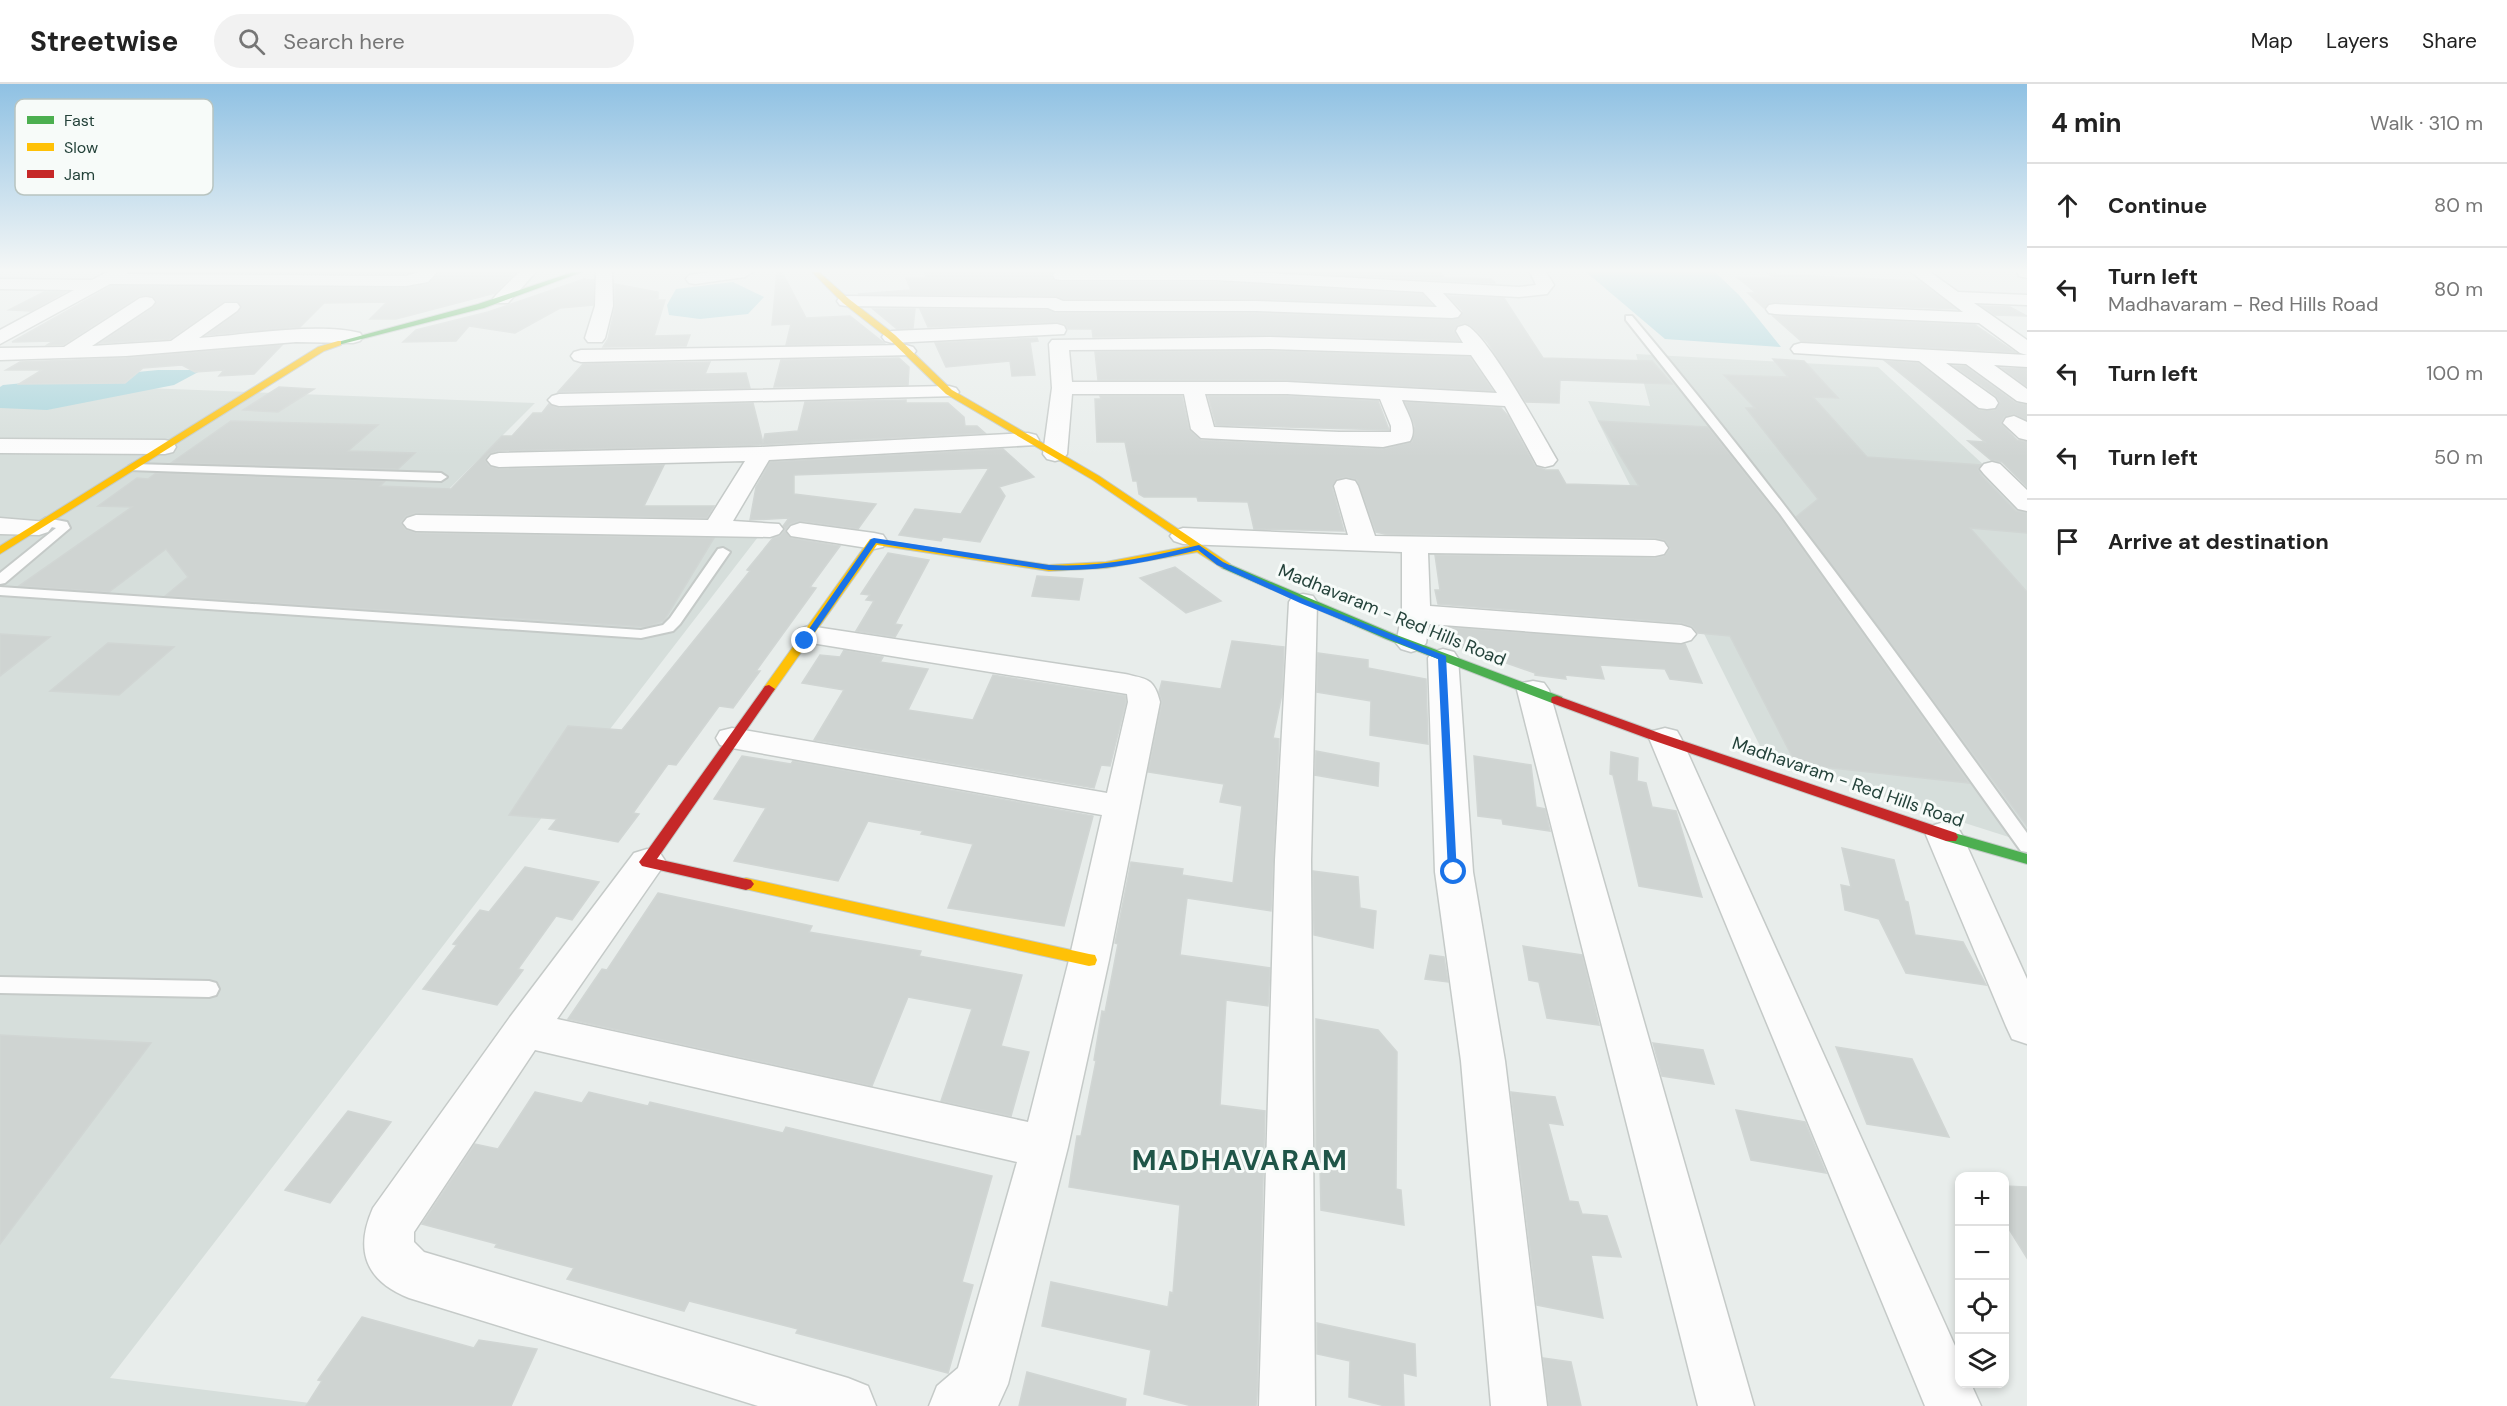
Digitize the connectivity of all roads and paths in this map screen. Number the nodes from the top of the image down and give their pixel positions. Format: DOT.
graph roads {
  1 [pos="98,334"];
  2 [pos="193,334"];
  3 [pos="369,334"];
  4 [pos="596,334"];
  5 [pos="888,334"];
  6 [pos="949,334"];
  7 [pos="1005,334"];
  8 [pos="1058,334"];
  9 [pos="1267,334"];
  10 [pos="1468,334"];
  11 [pos="1642,334"];
  12 [pos="2005,334"];
  13 [pos="892,337"];
  14 [pos="1058,337"];
  15 [pos="353,338"];
  16 [pos="595,338"];
  17 [pos="175,346"];
  18 [pos="1479,349"];
  19 [pos="1801,349"];
  20 [pos="2027,349"];
  21 [pos="906,351"];
  22 [pos="0,354"];
  23 [pos="67,354"];
  24 [pos="1923,355"];
  25 [pos="581,356"];
  26 [pos="1971,358"];
  27 [pos="2027,361"];
  28 [pos="1278,366"];
  29 [pos="1062,388"];
  30 [pos="1193,389"];
  31 [pos="949,392"];
  32 [pos="1388,393"];
  33 [pos="2024,397"];
  34 [pos="559,400"];
  35 [pos="1512,400"];
  36 [pos="1987,403"];
  37 [pos="1028,440"];
  38 [pos="0,446"];
  39 [pos="165,447"];
  40 [pos="760,454"];
  41 [pos="1055,454"];
  42 [pos="499,460"];
  43 [pos="1545,460"];
  44 [pos="133,468"];
  45 [pos="1992,469"];
  46 [pos="441,477"];
  47 [pos="1346,486"];
  48 [pos="2027,504"];
  49 [pos="416,523"];
  50 [pos="43,524"];
  51 [pos="0,526"];
  52 [pos="717,527"];
  53 [pos="770,530"];
  54 [pos="800,531"];
  55 [pos="874,541"];
  56 [pos="1191,542"];
  57 [pos="1364,543"];
  58 [pos="1415,545"];
  59 [pos="1655,548"];
  60 [pos="0,551"];
  61 [pos="723,552"];
  62 [pos="0,580"];
  63 [pos="0,591"];
  64 [pos="1303,602"];
  65 [pos="1416,614"];
  66 [pos="809,634"];
  67 [pos="1681,634"];
  68 [pos="1427,651"];
  69 [pos="1533,690"];
  70 [pos="732,738"];
  71 [pos="1665,738"];
  72 [pos="1121,807"];
  73 [pos="1944,835"];
  74 [pos="2027,846"];
  75 [pos="2027,859"];
  76 [pos="647,862"];
  77 [pos="1089,960"];
  78 [pos="0,985"];
  79 [pos="209,989"];
  80 [pos="2027,1026"];
  81 [pos="525,1030"];
  82 [pos="1045,1147"];
  83 [pos="848,1406"];
  84 [pos="957,1406"];
  85 [pos="1287,1406"];
  86 [pos="1519,1406"];
  87 [pos="1726,1406"];
  88 [pos="1953,1406"];
  1 -- 23 [label="street"];
  2 -- 17 [label="street"];
  3 -- 15 [label="street"];
  4 -- 16 [label="street"];
  5 -- 13 [label="street, Madhavaram - Red Hills Road"];
  6 -- 13 [label="street"];
  7 -- 14 [label="street"];
  8 -- 14 [label="street"];
  9 -- 28 [label="street"];
  10 -- 18 [label="street"];
  11 -- 74 [label="lane"];
  12 -- 20 [label="street"];
  13 -- 21 [label="street, Madhavaram - Red Hills Road"];
  14 -- 28 [label="street"];
  14 -- 29 [label="street"];
  15 -- 17 [label="street"];
  15 -- 39 [label="street"];
  17 -- 23 [label="street"];
  18 -- 28 [label="street"];
  18 -- 35 [label="street"];
  19 -- 24 [label="street"];
  21 -- 25 [label="street"];
  21 -- 31 [label="street, Madhavaram - Red Hills Road"];
  22 -- 23 [label="street"];
  24 -- 26 [label="street"];
  24 -- 36 [label="street"];
  26 -- 27 [label="street"];
  26 -- 33 [label="street"];
  28 -- 30 [label="street"];
  28 -- 32 [label="street"];
  29 -- 30 [label="street"];
  29 -- 41 [label="street"];
  30 -- 32 [label="street"];
  31 -- 34 [label="street"];
  31 -- 37 [label="street, Madhavaram - Red Hills Road"];
  32 -- 35 [label="street"];
  35 -- 43 [label="street"];
  37 -- 40 [label="street"];
  37 -- 41 [label="street, Madhavaram - Red Hills Road"];
  38 -- 39 [label="street"];
  39 -- 44 [label="street"];
  40 -- 42 [label="street"];
  40 -- 52 [label="street"];
  41 -- 56 [label="street, Madhavaram - Red Hills Road"];
  44 -- 46 [label="lane"];
  44 -- 50 [label="street"];
  45 -- 48 [label="street"];
  47 -- 57 [label="street"];
  49 -- 52 [label="street"];
  50 -- 51 [label="street"];
  50 -- 60 [label="street"];
  50 -- 62 [label="lane"];
  52 -- 53 [label="street"];
  54 -- 55 [label="street"];
  55 -- 56 [label="street"];
  55 -- 66 [label="street"];
  56 -- 57 [label="street"];
  56 -- 64 [label="street, Madhavaram - Red Hills Road"];
  57 -- 58 [label="street"];
  58 -- 59 [label="street"];
  58 -- 65 [label="street"];
  61 -- 63 [label="lane"];
  64 -- 68 [label="street, Madhavaram - Red Hills Road"];
  64 -- 85 [label="street"];
  65 -- 67 [label="street"];
  65 -- 68 [label="street"];
  66 -- 70 [label="street"];
  66 -- 72 [label="street"];
  68 -- 69 [label="street, Madhavaram - Red Hills Road"];
  68 -- 86 [label="street"];
  69 -- 71 [label="street, Madhavaram - Red Hills Road"];
  69 -- 87 [label="street"];
  70 -- 72 [label="street"];
  70 -- 76 [label="street"];
  71 -- 73 [label="street, Madhavaram - Red Hills Road"];
  71 -- 88 [label="street"];
  72 -- 77 [label="street"];
  73 -- 75 [label="street, Madhavaram - Red Hills Road"];
  73 -- 80 [label="street"];
  76 -- 77 [label="street"];
  76 -- 81 [label="street"];
  77 -- 82 [label="street"];
  78 -- 79 [label="lane"];
  81 -- 82 [label="street"];
  81 -- 83 [label="street"];
  82 -- 84 [label="street"];
}
